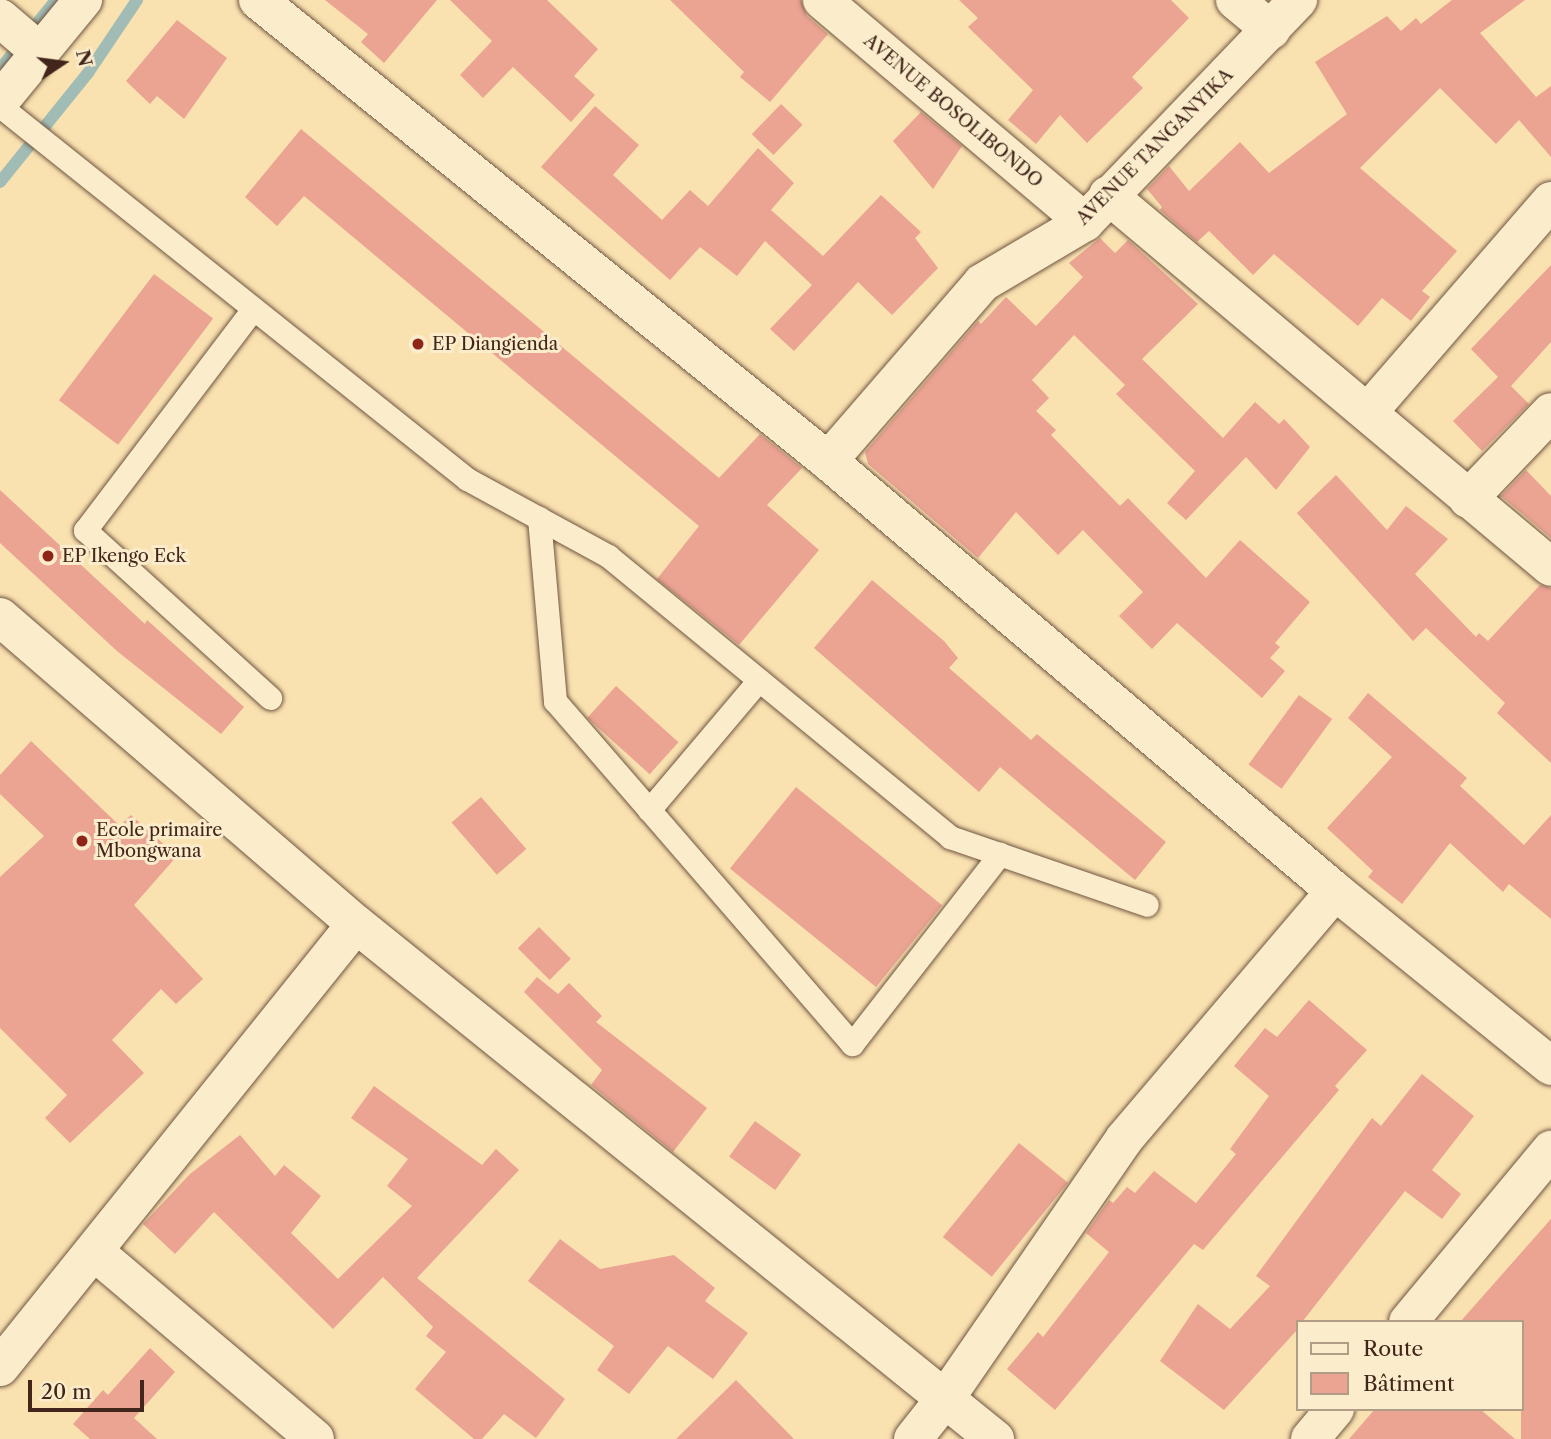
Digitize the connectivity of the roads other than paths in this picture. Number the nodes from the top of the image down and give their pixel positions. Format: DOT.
graph roads {
  1 [pos="83,0"];
  2 [pos="258,0"];
  3 [pos="822,0"];
  4 [pos="1235,0"];
  5 [pos="1298,0"];
  6 [pos="0,18"];
  7 [pos="1271,30"];
  8 [pos="40,52"];
  9 [pos="0,104"];
  10 [pos="1551,201"];
  11 [pos="1097,209"];
  12 [pos="253,309"];
  13 [pos="1369,411"];
  14 [pos="1551,412"];
  15 [pos="828,461"];
  16 [pos="1468,499"];
  17 [pos="539,518"];
  18 [pos="1551,567"];
  19 [pos="0,617"];
  20 [pos="759,680"];
  21 [pos="270,698"];
  22 [pos="649,810"];
  23 [pos="1000,854"];
  24 [pos="1335,891"];
  25 [pos="1147,905"];
  26 [pos="356,924"];
  27 [pos="1551,1066"];
  28 [pos="1551,1150"];
  29 [pos="96,1253"];
  30 [pos="1410,1320"];
  31 [pos="0,1367"];
  32 [pos="947,1396"];
  33 [pos="1333,1411"];
  34 [pos="315,1439"];
  35 [pos="913,1439"];
  36 [pos="995,1439"];
  37 [pos="1310,1439"];
  1 -- 8 [label="street"];
  2 -- 15 [label="street"];
  3 -- 11 [label="street, AVENUE BOSOLIBONDO"];
  4 -- 7 [label="street"];
  5 -- 7 [label="street, AVENUE TANGANYIKA"];
  6 -- 8 [label="street"];
  7 -- 11 [label="street, AVENUE TANGANYIKA"];
  8 -- 9 [label="street"];
  9 -- 12 [label="lane"];
  10 -- 13 [label="street"];
  11 -- 13 [label="street, AVENUE BOSOLIBONDO"];
  11 -- 15 [label="street, AVENUE TANGANYIKA"];
  12 -- 17 [label="lane"];
  12 -- 21 [label="lane"];
  13 -- 16 [label="street, AVENUE BOSOLIBONDO"];
  14 -- 16 [label="street"];
  15 -- 24 [label="street"];
  16 -- 18 [label="street, AVENUE BOSOLIBONDO"];
  17 -- 20 [label="lane"];
  17 -- 22 [label="lane"];
  19 -- 26 [label="street"];
  20 -- 22 [label="lane"];
  20 -- 23 [label="lane"];
  22 -- 23 [label="lane"];
  23 -- 25 [label="lane"];
  24 -- 27 [label="street"];
  24 -- 32 [label="street"];
  26 -- 29 [label="street"];
  26 -- 32 [label="street"];
  28 -- 30 [label="street"];
  29 -- 31 [label="street"];
  29 -- 34 [label="street"];
  32 -- 35 [label="street"];
  32 -- 36 [label="street"];
  33 -- 37 [label="street"];
}
